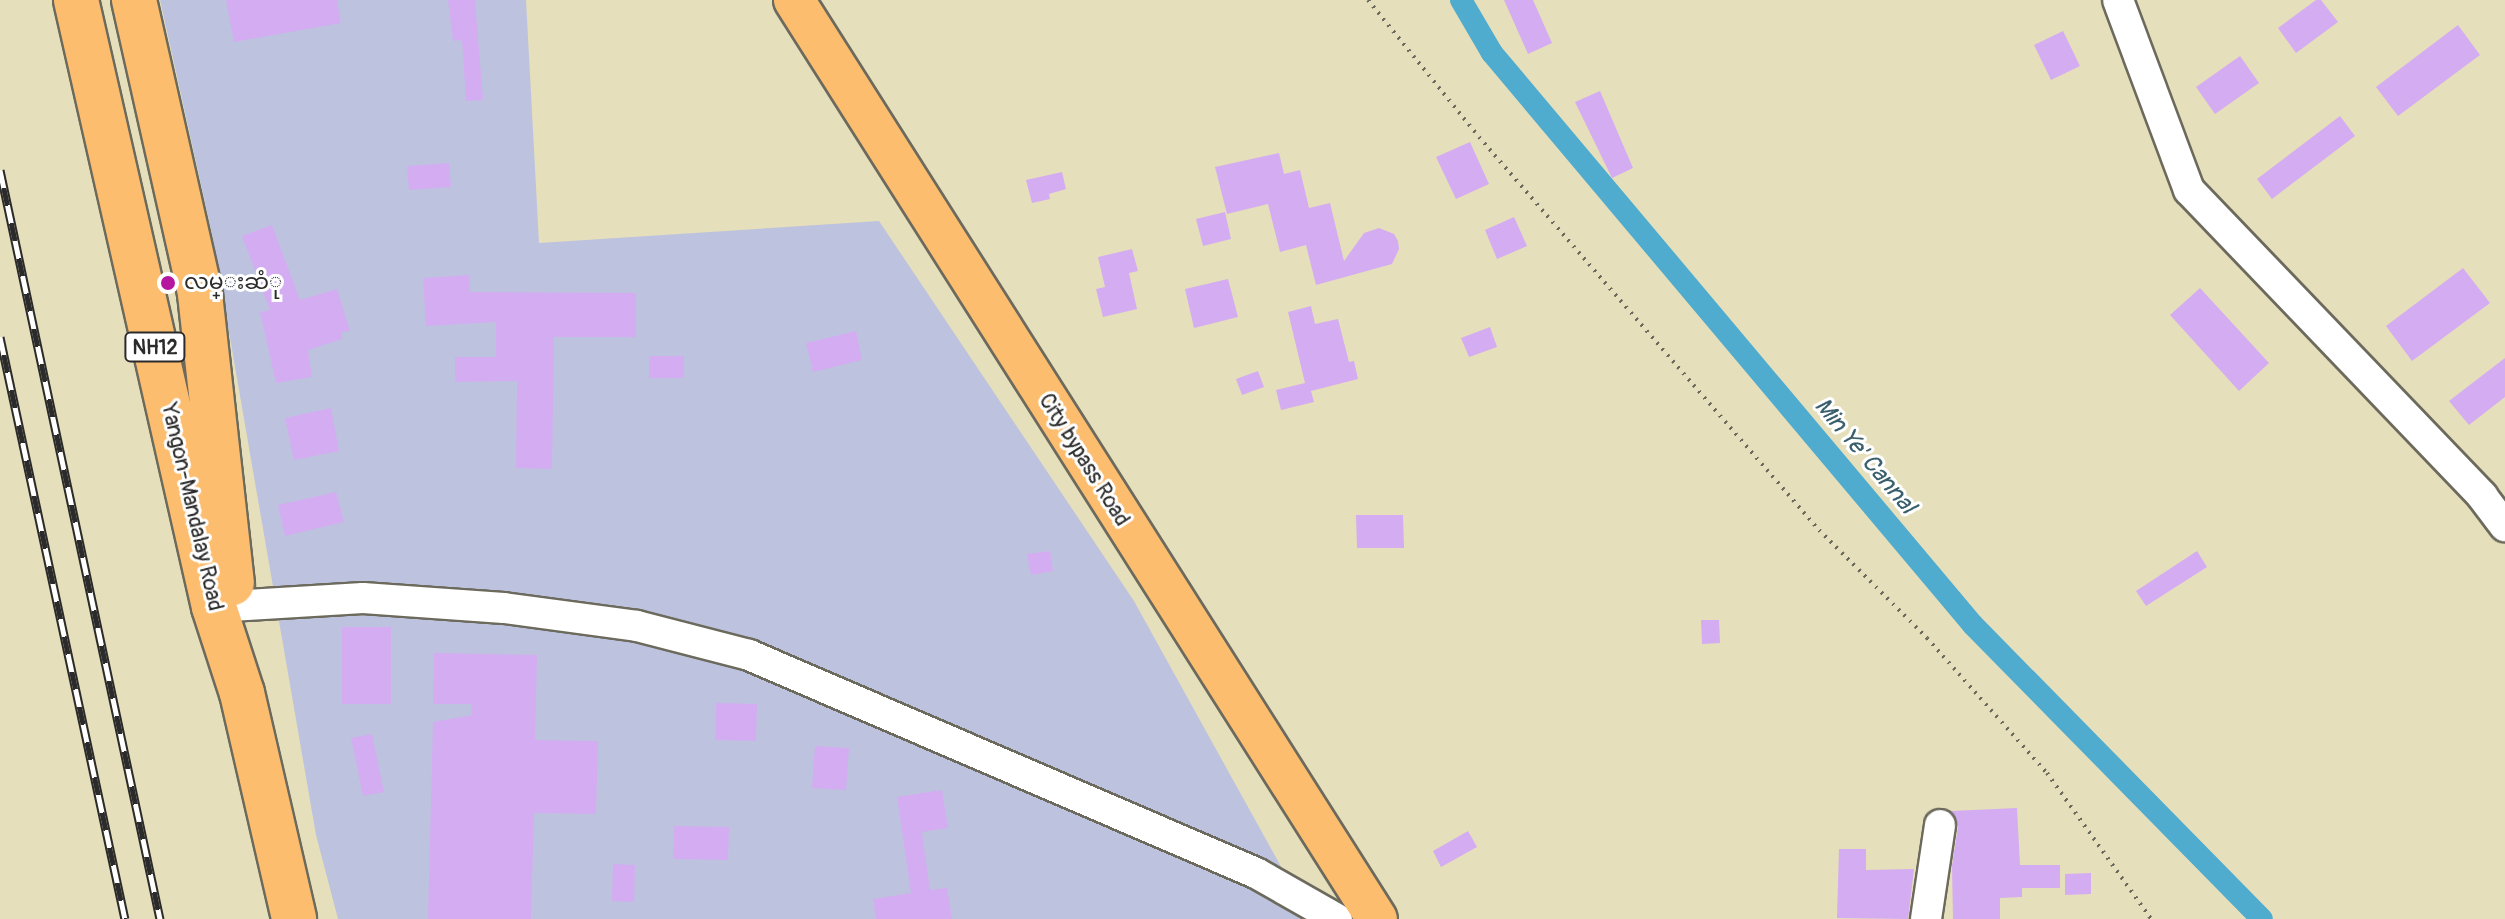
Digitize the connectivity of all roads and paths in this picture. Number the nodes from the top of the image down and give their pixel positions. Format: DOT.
graph roads {
  1 [pos="76,0"];
  2 [pos="134,0"];
  3 [pos="794,0"];
  4 [pos="1368,0"];
  5 [pos="2118,0"];
  6 [pos="2505,526"];
  7 [pos="224,607"];
  8 [pos="1940,825"];
  9 [pos="294,919"];
  10 [pos="1337,919"];
  11 [pos="1377,919"];
  12 [pos="1926,919"];
  13 [pos="2151,919"];
  1 -- 7 [label="highway, Yangon-Mandalay Road / NH12"];
  2 -- 7 [label="highway, NH12"];
  3 -- 11 [label="main road, City bypass Road"];
  4 -- 13 [label="path"];
  5 -- 6 [label="street"];
  7 -- 9 [label="highway, NH12"];
  7 -- 10 [label="street"];
  8 -- 12 [label="street"];
}
